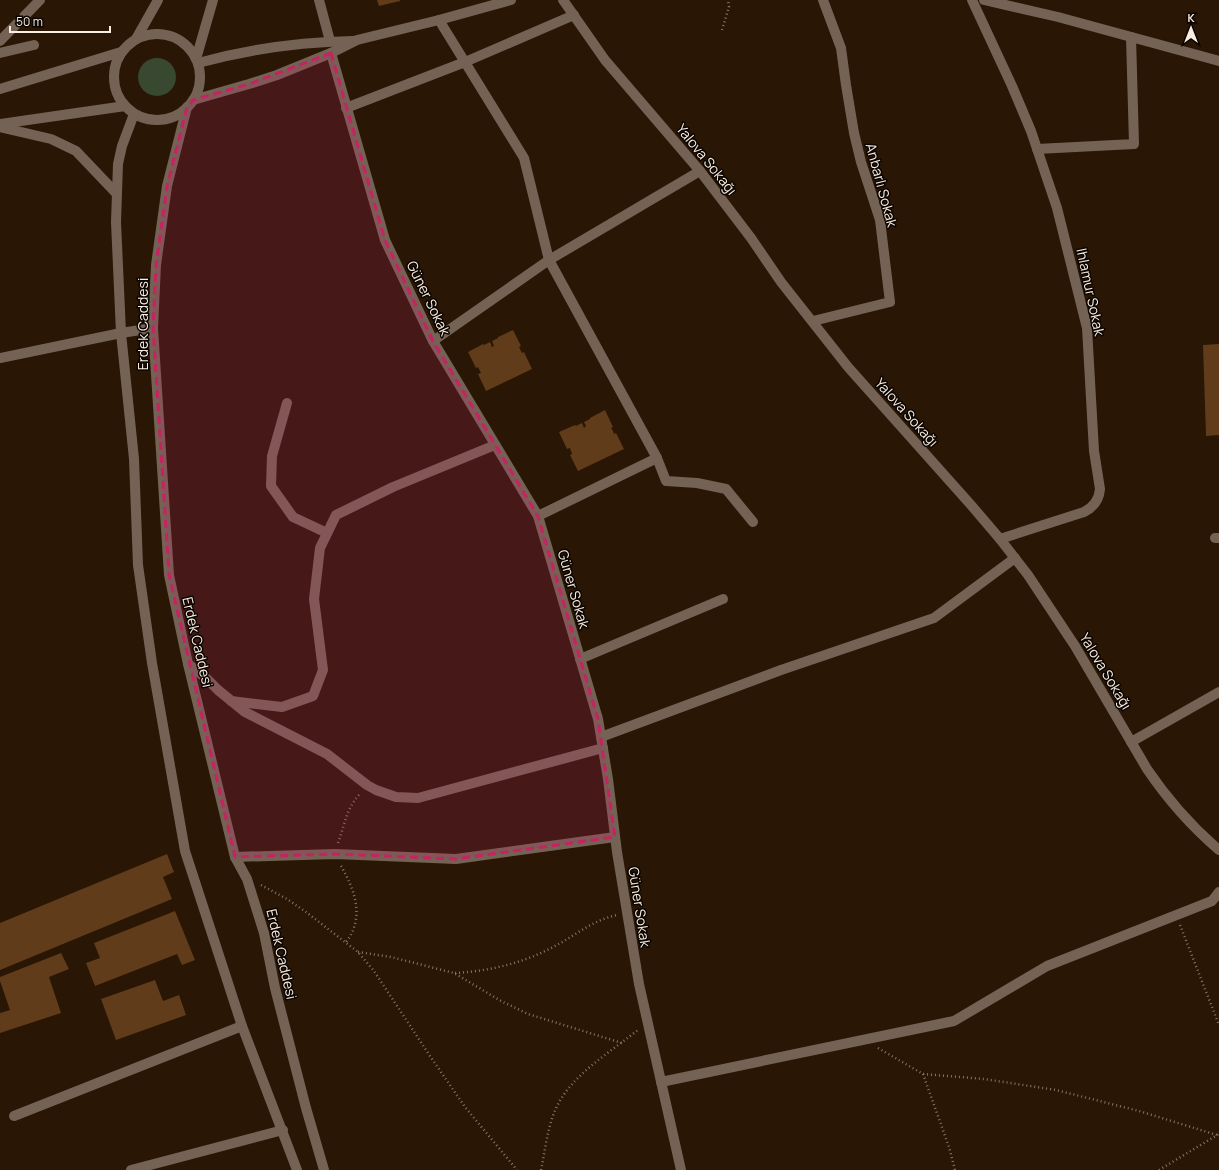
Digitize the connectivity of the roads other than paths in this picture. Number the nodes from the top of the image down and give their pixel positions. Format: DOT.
graph roads {
  1 [pos="40,0"];
  2 [pos="158,0"];
  3 [pos="213,0"];
  4 [pos="319,0"];
  5 [pos="511,0"];
  6 [pos="563,0"];
  7 [pos="823,0"];
  8 [pos="972,0"];
  9 [pos="984,0"];
  10 [pos="574,15"];
  11 [pos="439,20"];
  12 [pos="1131,37"];
  13 [pos="136,39"];
  14 [pos="357,40"];
  15 [pos="0,41"];
  16 [pos="330,41"];
  17 [pos="34,45"];
  18 [pos="121,52"];
  19 [pos="0,53"];
  20 [pos="331,53"];
  21 [pos="197,61"];
  22 [pos="1219,61"];
  23 [pos="465,62"];
  24 [pos="0,89"];
  25 [pos="190,103"];
  26 [pos="125,106"];
  27 [pos="346,108"];
  28 [pos="134,114"];
  29 [pos="0,125"];
  30 [pos="1037,149"];
  31 [pos="700,171"];
  32 [pos="116,193"];
  33 [pos="549,260"];
  34 [pos="813,321"];
  35 [pos="154,328"];
  36 [pos="120,333"];
  37 [pos="433,341"];
  38 [pos="0,358"];
  39 [pos="287,403"];
  40 [pos="496,445"];
  41 [pos="657,458"];
  42 [pos="538,516"];
  43 [pos="753,522"];
  44 [pos="327,533"];
  45 [pos="1000,539"];
  46 [pos="1015,558"];
  47 [pos="723,598"];
  48 [pos="580,659"];
  49 [pos="188,664"];
  50 [pos="1219,692"];
  51 [pos="231,702"];
  52 [pos="601,737"];
  53 [pos="1131,742"];
  54 [pos="603,748"];
  55 [pos="615,838"];
  56 [pos="1219,850"];
  57 [pos="235,857"];
  58 [pos="1219,892"];
  59 [pos="242,1026"];
  60 [pos="661,1082"];
  61 [pos="14,1116"];
  62 [pos="283,1130"];
  63 [pos="131,1170"];
  64 [pos="297,1170"];
  65 [pos="324,1170"];
  66 [pos="681,1170"];
  1 -- 15 [label="street"];
  2 -- 13 [label="street"];
  3 -- 21 [label="street"];
  4 -- 16 [label="street"];
  5 -- 11 [label="street"];
  6 -- 10 [label="street, Yalova Sokağı"];
  7 -- 34 [label="street, Anbarlı Sokak"];
  8 -- 30 [label="street, Ihlamur Sokak"];
  9 -- 12 [label="street"];
  10 -- 23 [label="street"];
  10 -- 31 [label="street, Yalova Sokağı"];
  11 -- 14 [label="street"];
  11 -- 23 [label="street"];
  12 -- 22 [label="street"];
  12 -- 30 [label="street"];
  13 -- 18 [label="street"];
  13 -- 21 [label="street"];
  14 -- 16 [label="street"];
  14 -- 20 [label="street"];
  16 -- 21 [label="street"];
  17 -- 19 [label="street"];
  18 -- 24 [label="street"];
  18 -- 26 [label="street"];
  20 -- 25 [label="street"];
  20 -- 27 [label="street, Güner Sokak"];
  21 -- 25 [label="street"];
  23 -- 27 [label="street"];
  23 -- 33 [label="street"];
  25 -- 28 [label="street"];
  25 -- 35 [label="street, Erdek Caddesi"];
  26 -- 28 [label="street"];
  26 -- 29 [label="street"];
  27 -- 37 [label="street, Güner Sokak"];
  28 -- 32 [label="street, Erdek Caddesi"];
  29 -- 32 [label="street"];
  30 -- 45 [label="street, Ihlamur Sokak"];
  31 -- 33 [label="street"];
  31 -- 34 [label="street, Yalova Sokağı"];
  32 -- 36 [label="street, Erdek Caddesi"];
  33 -- 37 [label="street"];
  33 -- 41 [label="street"];
  34 -- 45 [label="street, Yalova Sokağı"];
  35 -- 36 [label="street"];
  35 -- 49 [label="street, Erdek Caddesi"];
  36 -- 38 [label="street"];
  36 -- 59 [label="street, Erdek Caddesi"];
  37 -- 40 [label="street, Güner Sokak"];
  39 -- 44 [label="street"];
  40 -- 42 [label="street, Güner Sokak"];
  40 -- 44 [label="street"];
  41 -- 42 [label="street"];
  41 -- 43 [label="street"];
  42 -- 48 [label="street, Güner Sokak"];
  44 -- 51 [label="street"];
  45 -- 46 [label="street, Yalova Sokağı"];
  46 -- 52 [label="street"];
  46 -- 53 [label="street, Yalova Sokağı"];
  47 -- 48 [label="street"];
  48 -- 52 [label="street, Güner Sokak"];
  49 -- 51 [label="street"];
  49 -- 57 [label="street, Erdek Caddesi"];
  50 -- 53 [label="street"];
  51 -- 54 [label="street"];
  52 -- 54 [label="street, Güner Sokak"];
  53 -- 56 [label="street, Yalova Sokağı"];
  54 -- 55 [label="street, Güner Sokak"];
  55 -- 57 [label="street"];
  55 -- 60 [label="street, Güner Sokak"];
  57 -- 65 [label="street, Erdek Caddesi"];
  58 -- 60 [label="street"];
  59 -- 61 [label="street"];
  59 -- 62 [label="street, Erdek Caddesi"];
  60 -- 66 [label="street, Güner Sokak"];
  62 -- 63 [label="street"];
  62 -- 64 [label="street, Erdek Caddesi"];
}
